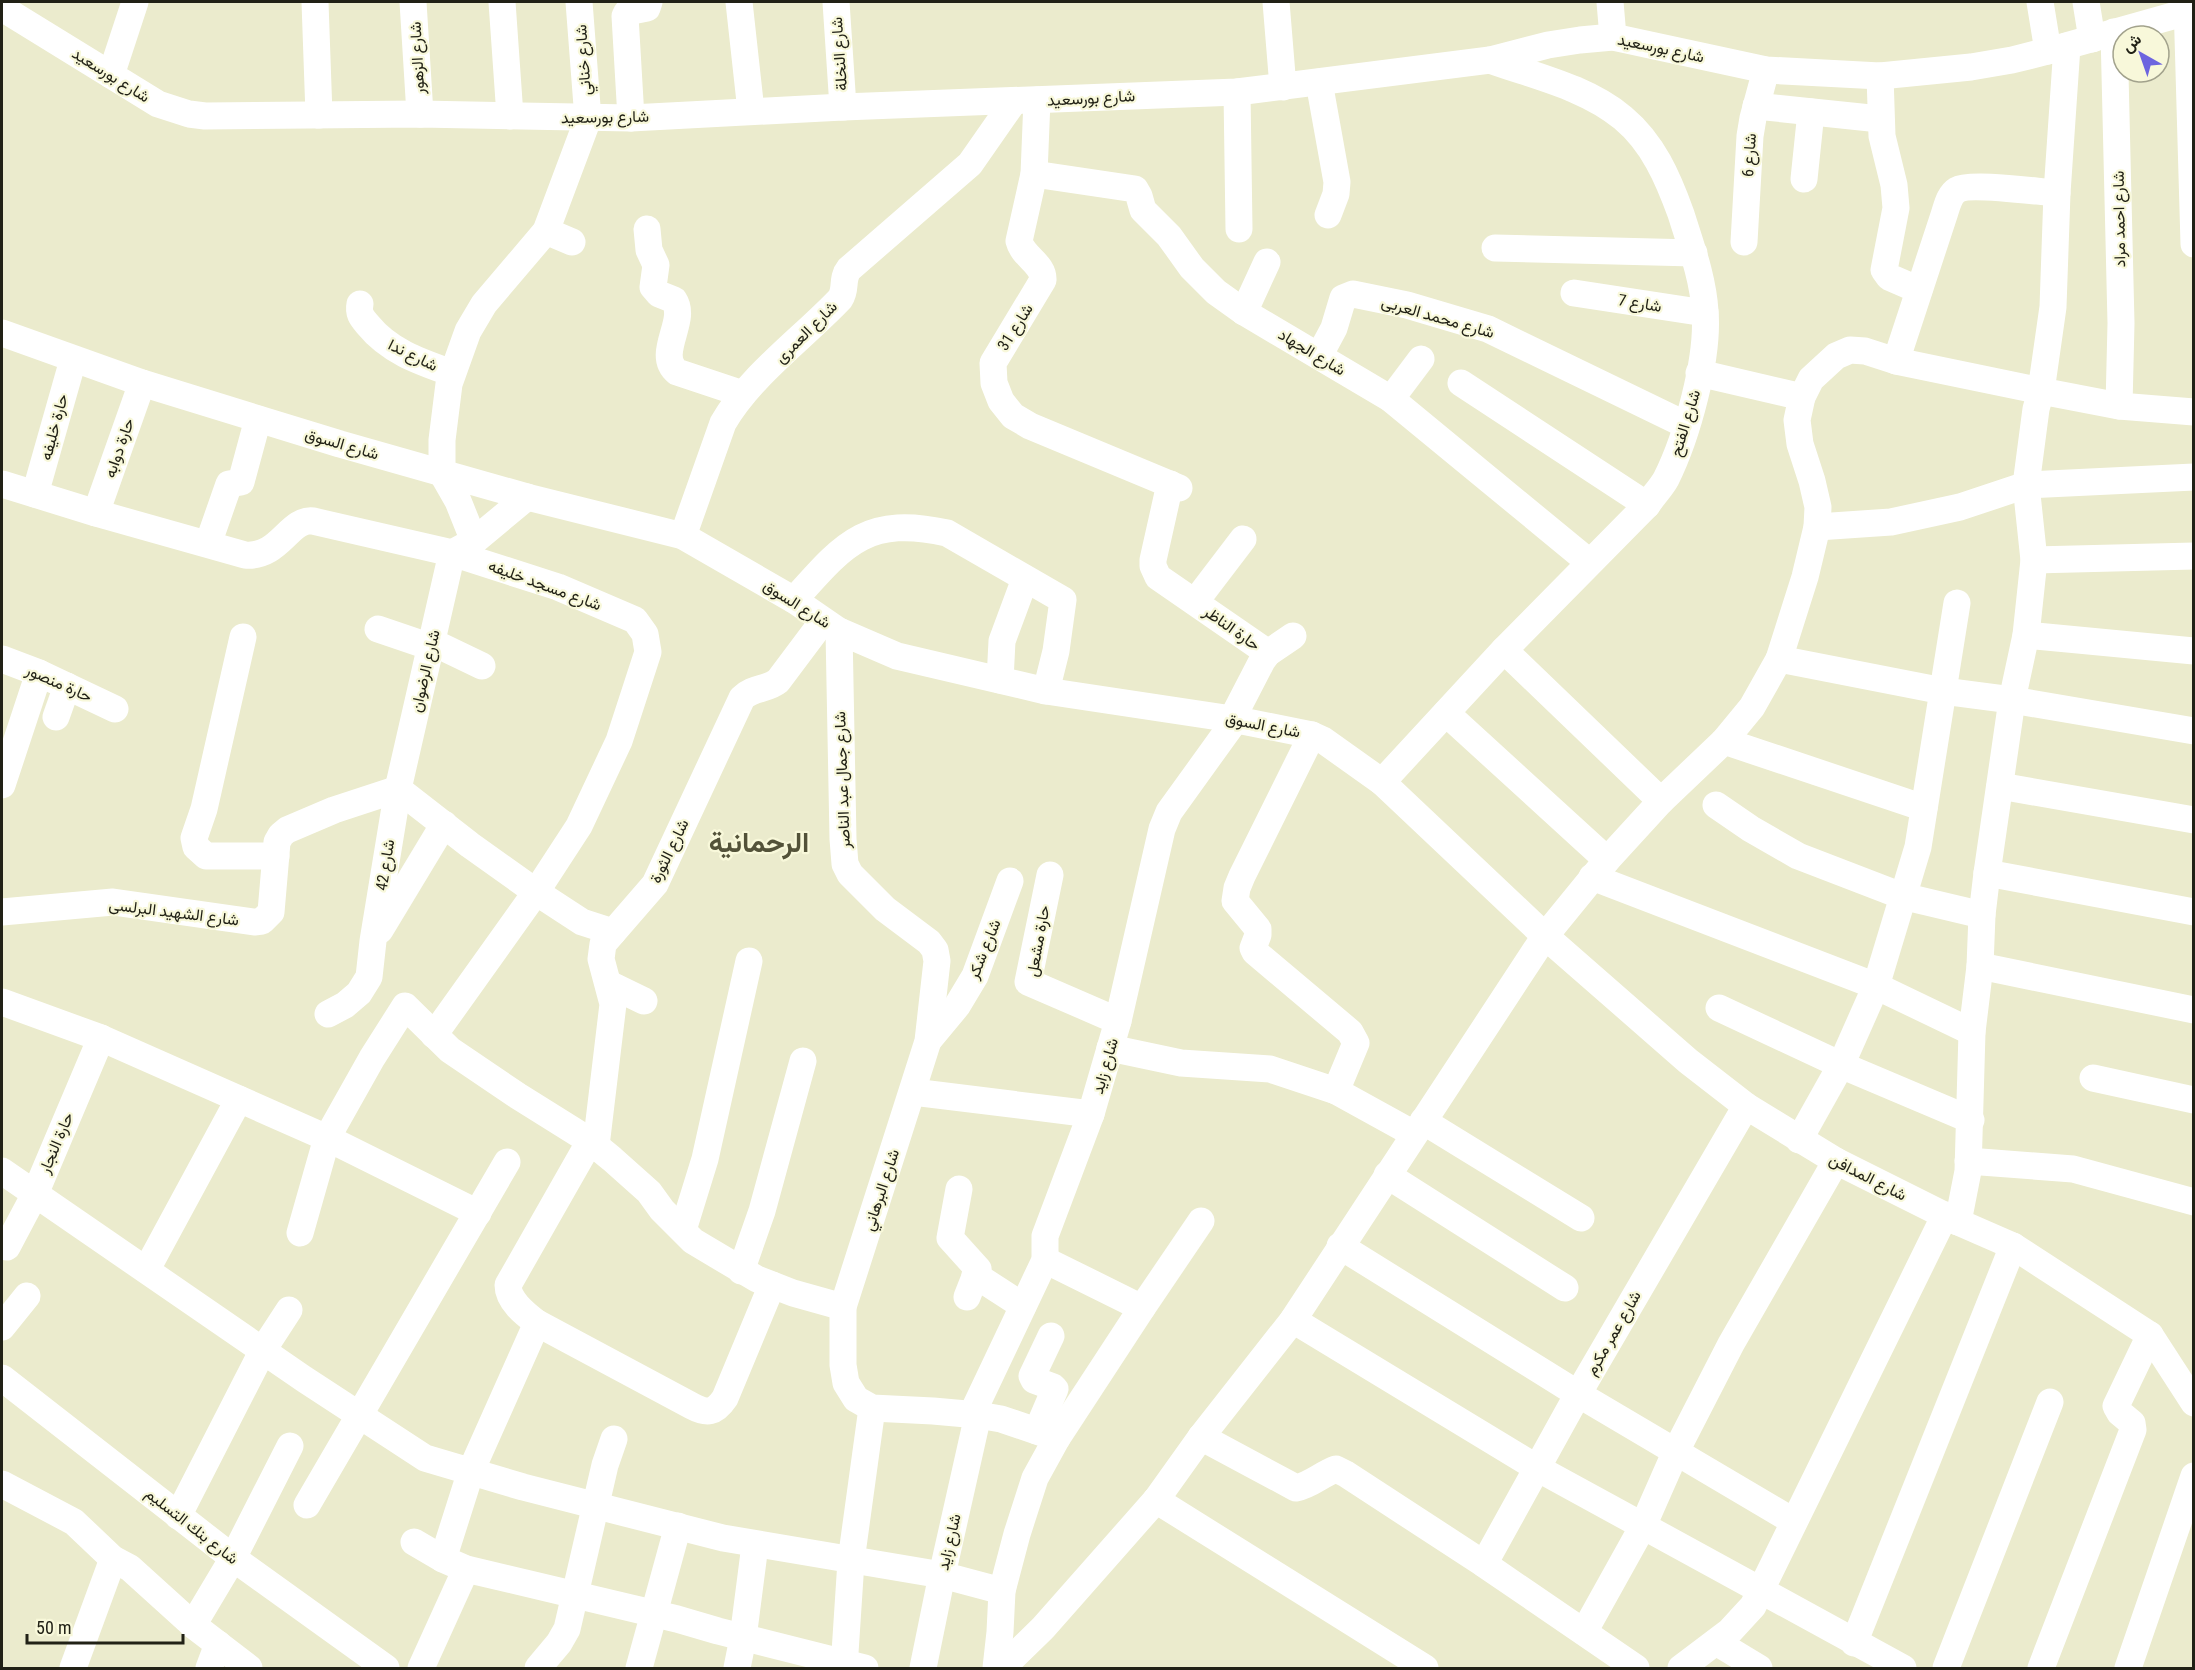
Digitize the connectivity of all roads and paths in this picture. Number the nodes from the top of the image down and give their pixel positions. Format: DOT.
graph roads {
  1 [pos="135,2"];
  2 [pos="315,2"];
  3 [pos="413,2"];
  4 [pos="502,2"];
  5 [pos="579,2"];
  6 [pos="650,2"];
  7 [pos="739,2"];
  8 [pos="836,2"];
  9 [pos="1276,2"];
  10 [pos="1610,2"];
  11 [pos="2040,2"];
  12 [pos="2086,2"];
  13 [pos="2190,7"];
  14 [pos="2,8"];
  15 [pos="1613,37"];
  16 [pos="2080,42"];
  17 [pos="1490,60"];
  18 [pos="1766,70"];
  19 [pos="111,75"];
  20 [pos="1880,76"];
  21 [pos="1319,82"];
  22 [pos="1283,87"];
  23 [pos="1237,92"];
  24 [pos="1026,101"];
  25 [pos="1756,106"];
  26 [pos="843,107"];
  27 [pos="751,111"];
  28 [pos="1811,112"];
  29 [pos="420,114"];
  30 [pos="319,115"];
  31 [pos="510,116"];
  32 [pos="588,118"];
  33 [pos="631,118"];
  34 [pos="1880,119"];
  35 [pos="1034,174"];
  36 [pos="1804,179"];
  37 [pos="2057,194"];
  38 [pos="1328,215"];
  39 [pos="647,229"];
  40 [pos="1239,229"];
  41 [pos="546,231"];
  42 [pos="572,242"];
  43 [pos="1744,242"];
  44 [pos="2193,244"];
  45 [pos="1495,248"];
  46 [pos="1694,254"];
  47 [pos="1268,262"];
  48 [pos="1919,290"];
  49 [pos="1574,293"];
  50 [pos="360,304"];
  51 [pos="1244,312"];
  52 [pos="1705,313"];
  53 [pos="2,333"];
  54 [pos="1319,356"];
  55 [pos="1421,359"];
  56 [pos="73,360"];
  57 [pos="1896,361"];
  58 [pos="453,373"];
  59 [pos="1699,373"];
  60 [pos="142,383"];
  61 [pos="1461,383"];
  62 [pos="2041,391"];
  63 [pos="743,394"];
  64 [pos="1802,398"];
  65 [pos="1390,399"];
  66 [pos="2119,406"];
  67 [pos="2193,412"];
  68 [pos="258,419"];
  69 [pos="1686,425"];
  70 [pos="442,473"];
  71 [pos="2193,477"];
  72 [pos="2,484"];
  73 [pos="1175,486"];
  74 [pos="2026,486"];
  75 [pos="35,495"];
  76 [pos="527,497"];
  77 [pos="1647,505"];
  78 [pos="96,513"];
  79 [pos="1817,527"];
  80 [pos="683,536"];
  81 [pos="1243,539"];
  82 [pos="208,544"];
  83 [pos="463,547"];
  84 [pos="2193,556"];
  85 [pos="2034,560"];
  86 [pos="1589,562"];
  87 [pos="1025,579"];
  88 [pos="794,600"];
  89 [pos="1195,602"];
  90 [pos="1957,603"];
  91 [pos="831,626"];
  92 [pos="378,629"];
  93 [pos="2026,635"];
  94 [pos="1293,636"];
  95 [pos="243,637"];
  96 [pos="431,645"];
  97 [pos="1504,650"];
  98 [pos="2193,651"];
  99 [pos="1269,653"];
  100 [pos="1779,658"];
  101 [pos="2,659"];
  102 [pos="482,666"];
  103 [pos="39,673"];
  104 [pos="1000,680"];
  105 [pos="67,686"];
  106 [pos="1046,691"];
  107 [pos="1942,691"];
  108 [pos="2012,700"];
  109 [pos="115,709"];
  110 [pos="1446,713"];
  111 [pos="56,717"];
  112 [pos="1234,719"];
  113 [pos="2193,731"];
  114 [pos="1312,735"];
  115 [pos="1725,741"];
  116 [pos="1382,782"];
  117 [pos="2,785"];
  118 [pos="2000,786"];
  119 [pos="398,789"];
  120 [pos="1660,801"];
  121 [pos="1716,805"];
  122 [pos="1924,808"];
  123 [pos="2193,820"];
  124 [pos="444,824"];
  125 [pos="276,849"];
  126 [pos="1600,868"];
  127 [pos="1986,873"];
  128 [pos="1050,875"];
  129 [pos="1010,881"];
  130 [pos="536,892"];
  131 [pos="1902,896"];
  132 [pos="2,912"];
  133 [pos="2193,912"];
  134 [pos="1982,915"];
  135 [pos="613,932"];
  136 [pos="1545,936"];
  137 [pos="373,941"];
  138 [pos="749,961"];
  139 [pos="937,961"];
  140 [pos="1980,966"];
  141 [pos="609,984"];
  142 [pos="1876,986"];
  143 [pos="644,1001"];
  144 [pos="1719,1008"];
  145 [pos="2193,1010"];
  146 [pos="4,1011"];
  147 [pos="328,1014"];
  148 [pos="1118,1021"];
  149 [pos="1972,1032"];
  150 [pos="434,1035"];
  151 [pos="101,1038"];
  152 [pos="928,1041"];
  153 [pos="1110,1048"];
  154 [pos="803,1061"];
  155 [pos="1841,1065"];
  156 [pos="2093,1078"];
  157 [pos="1336,1091"];
  158 [pos="913,1092"];
  159 [pos="239,1099"];
  160 [pos="2193,1100"];
  161 [pos="1746,1106"];
  162 [pos="1091,1114"];
  163 [pos="1971,1120"];
  164 [pos="1419,1127"];
  165 [pos="327,1138"];
  166 [pos="1799,1140"];
  167 [pos="593,1144"];
  168 [pos="1836,1161"];
  169 [pos="1968,1161"];
  170 [pos="507,1162"];
  171 [pos="2,1171"];
  172 [pos="1387,1175"];
  173 [pos="958,1189"];
  174 [pos="35,1194"];
  175 [pos="2193,1202"];
  176 [pos="478,1213"];
  177 [pos="1581,1218"];
  178 [pos="1952,1219"];
  179 [pos="1202,1221"];
  180 [pos="683,1230"];
  181 [pos="300,1233"];
  182 [pos="1340,1246"];
  183 [pos="2013,1246"];
  184 [pos="7,1247"];
  185 [pos="1045,1260"];
  186 [pos="147,1269"];
  187 [pos="741,1271"];
  188 [pos="772,1285"];
  189 [pos="1565,1288"];
  190 [pos="27,1296"];
  191 [pos="843,1306"];
  192 [pos="1023,1306"];
  193 [pos="1142,1308"];
  194 [pos="289,1310"];
  195 [pos="1293,1320"];
  196 [pos="537,1323"];
  197 [pos="2,1327"];
  198 [pos="2150,1335"];
  199 [pos="1051,1336"];
  200 [pos="263,1350"];
  201 [pos="2,1378"];
  202 [pos="1578,1394"];
  203 [pos="2050,1402"];
  204 [pos="2193,1403"];
  205 [pos="872,1408"];
  206 [pos="975,1415"];
  207 [pos="359,1416"];
  208 [pos="1047,1435"];
  209 [pos="1202,1437"];
  210 [pos="614,1439"];
  211 [pos="290,1446"];
  212 [pos="1676,1451"];
  213 [pos="1537,1468"];
  214 [pos="471,1471"];
  215 [pos="2193,1476"];
  216 [pos="2,1484"];
  217 [pos="1156,1500"];
  218 [pos="307,1505"];
  219 [pos="596,1506"];
  220 [pos="178,1516"];
  221 [pos="1793,1521"];
  222 [pos="678,1526"];
  223 [pos="1643,1526"];
  224 [pos="414,1542"];
  225 [pos="755,1545"];
  226 [pos="233,1558"];
  227 [pos="113,1559"];
  228 [pos="851,1561"];
  229 [pos="455,1564"];
  230 [pos="1484,1564"];
  231 [pos="942,1575"];
  232 [pos="1002,1590"];
  233 [pos="1760,1592"];
  234 [pos="575,1594"];
  235 [pos="655,1614"];
  236 [pos="194,1625"];
  237 [pos="1584,1632"];
  238 [pos="743,1638"];
  239 [pos="1716,1642"];
  240 [pos="1854,1643"];
  241 [pos="214,1656"];
  242 [pos="851,1667"];
  243 [pos="73,1668"];
  244 [pos="249,1668"];
  245 [pos="386,1668"];
  246 [pos="421,1668"];
  247 [pos="538,1668"];
  248 [pos="639,1668"];
  249 [pos="737,1668"];
  250 [pos="923,1668"];
  251 [pos="996,1668"];
  252 [pos="1002,1668"];
  253 [pos="1425,1668"];
  254 [pos="1636,1668"];
  255 [pos="1681,1668"];
  256 [pos="1760,1668"];
  257 [pos="1903,1668"];
  258 [pos="1946,1668"];
  259 [pos="2041,1668"];
  260 [pos="2128,1668"];
  1 -- 19 [label="street"];
  2 -- 30 [label="street"];
  3 -- 29 [label="street, شارع الزهور"];
  4 -- 31 [label="street"];
  5 -- 32 [label="street, شارع خناني"];
  6 -- 33 [label="street"];
  7 -- 27 [label="street"];
  8 -- 26 [label="street, شارع النخلة"];
  9 -- 22 [label="street"];
  10 -- 15 [label="street"];
  11 -- 16 [label="street"];
  12 -- 16 [label="street"];
  13 -- 16 [label="street, شارع بورسعيد"];
  13 -- 44 [label="street"];
  14 -- 19 [label="street, شارع بورسعيد"];
  15 -- 17 [label="street, شارع بورسعيد"];
  15 -- 18 [label="street, شارع بورسعيد"];
  16 -- 20 [label="street, شارع بورسعيد"];
  16 -- 37 [label="street"];
  16 -- 66 [label="street, شارع احمد مراد"];
  17 -- 21 [label="street, شارع بورسعيد"];
  17 -- 46 [label="street, شارع الفتح"];
  18 -- 20 [label="street, شارع بورسعيد"];
  18 -- 25 [label="street, شارع 6"];
  19 -- 30 [label="street, شارع بورسعيد"];
  20 -- 34 [label="street"];
  21 -- 22 [label="street, شارع بورسعيد"];
  21 -- 38 [label="street"];
  22 -- 23 [label="street, شارع بورسعيد"];
  23 -- 24 [label="street, شارع بورسعيد"];
  23 -- 40 [label="street"];
  24 -- 26 [label="street, شارع بورسعيد"];
  24 -- 35 [label="street, شارع 31"];
  24 -- 63 [label="street, شارع العمرى"];
  25 -- 28 [label="street"];
  25 -- 43 [label="street, شارع 6"];
  26 -- 27 [label="street, شارع بورسعيد"];
  27 -- 33 [label="street, شارع بورسعيد"];
  28 -- 34 [label="street"];
  28 -- 36 [label="street"];
  29 -- 30 [label="street, شارع بورسعيد"];
  29 -- 31 [label="street, شارع بورسعيد"];
  31 -- 32 [label="street, شارع بورسعيد"];
  32 -- 33 [label="street, شارع بورسعيد"];
  32 -- 41 [label="street"];
  34 -- 48 [label="street"];
  35 -- 51 [label="street, شارع الجهاد"];
  35 -- 73 [label="street, شارع 31"];
  37 -- 48 [label="street"];
  37 -- 62 [label="street"];
  39 -- 63 [label="street"];
  41 -- 42 [label="street"];
  41 -- 58 [label="street"];
  45 -- 46 [label="street"];
  46 -- 52 [label="street, شارع الفتح"];
  47 -- 51 [label="street"];
  48 -- 57 [label="street"];
  49 -- 52 [label="street, شارع 7"];
  50 -- 58 [label="street, شارع ندا"];
  51 -- 54 [label="street, شارع الجهاد"];
  52 -- 59 [label="street, شارع الفتح"];
  53 -- 56 [label="street, شارع السوق"];
  54 -- 65 [label="street, شارع الجهاد"];
  54 -- 69 [label="street, شارع محمد العربى"];
  55 -- 65 [label="street"];
  56 -- 60 [label="street, شارع السوق"];
  56 -- 75 [label="street, حارة خليفه"];
  57 -- 62 [label="street"];
  57 -- 64 [label="street"];
  58 -- 70 [label="street"];
  59 -- 64 [label="street"];
  59 -- 69 [label="street, شارع الفتح"];
  60 -- 68 [label="street, شارع السوق"];
  60 -- 78 [label="street, حارة دوابه"];
  61 -- 77 [label="street"];
  62 -- 66 [label="street"];
  62 -- 74 [label="street"];
  63 -- 80 [label="street, شارع العمرى"];
  64 -- 79 [label="street"];
  65 -- 86 [label="street, شارع الجهاد"];
  66 -- 67 [label="street"];
  68 -- 70 [label="street, شارع السوق"];
  68 -- 82 [label="street"];
  69 -- 77 [label="street, شارع الفتح"];
  70 -- 76 [label="street, شارع السوق"];
  70 -- 83 [label="street"];
  71 -- 74 [label="street"];
  72 -- 75 [label="street, شارع مسجد خليفه"];
  73 -- 89 [label="street, حارة الناظر"];
  74 -- 79 [label="street"];
  74 -- 85 [label="street"];
  75 -- 78 [label="street, شارع مسجد خليفه"];
  76 -- 80 [label="street, شارع السوق"];
  76 -- 83 [label="street"];
  77 -- 86 [label="street, شارع الفتح"];
  78 -- 82 [label="street, شارع مسجد خليفه"];
  79 -- 100 [label="street"];
  80 -- 88 [label="street, شارع السوق"];
  81 -- 89 [label="street, حارة الناظر"];
  82 -- 83 [label="street, شارع مسجد خليفه"];
  83 -- 96 [label="street, شارع الرضوان"];
  83 -- 130 [label="street, شارع مسجد خليفه"];
  84 -- 85 [label="street"];
  85 -- 93 [label="street"];
  86 -- 97 [label="street, شارع الفتح"];
  87 -- 88 [label="street"];
  87 -- 104 [label="street"];
  87 -- 106 [label="street"];
  88 -- 91 [label="street, شارع السوق"];
  89 -- 99 [label="street, حارة الناظر"];
  90 -- 107 [label="street"];
  91 -- 104 [label="street, شارع السوق"];
  91 -- 135 [label="street, شارع الثورة"];
  91 -- 139 [label="street, شارع جمال عبد الناصر"];
  92 -- 96 [label="street"];
  93 -- 98 [label="street"];
  93 -- 108 [label="street"];
  94 -- 99 [label="street"];
  95 -- 125 [label="street"];
  96 -- 102 [label="street"];
  96 -- 119 [label="street, شارع الرضوان"];
  97 -- 110 [label="street, شارع الفتح"];
  97 -- 120 [label="street"];
  99 -- 112 [label="street, شارع زايد"];
  100 -- 107 [label="street"];
  100 -- 115 [label="street"];
  101 -- 103 [label="street, حارة منصور"];
  103 -- 105 [label="street, حارة منصور"];
  103 -- 117 [label="street"];
  104 -- 106 [label="street, شارع السوق"];
  105 -- 109 [label="street, حارة منصور"];
  105 -- 111 [label="street"];
  106 -- 112 [label="street, شارع السوق"];
  107 -- 108 [label="street"];
  107 -- 122 [label="street"];
  108 -- 113 [label="street"];
  108 -- 118 [label="street"];
  110 -- 116 [label="street, شارع الفتح"];
  110 -- 126 [label="street"];
  112 -- 114 [label="street, شارع السوق"];
  112 -- 148 [label="street, شارع زايد"];
  114 -- 116 [label="street, شارع السوق"];
  114 -- 157 [label="street"];
  115 -- 120 [label="street"];
  115 -- 122 [label="street"];
  116 -- 136 [label="street, شارع السوق"];
  118 -- 123 [label="street"];
  118 -- 127 [label="street"];
  119 -- 124 [label="street"];
  119 -- 125 [label="street"];
  119 -- 137 [label="street, شارع 42"];
  120 -- 126 [label="street"];
  121 -- 131 [label="street"];
  122 -- 131 [label="street"];
  124 -- 130 [label="street"];
  124 -- 137 [label="street, شارع 42"];
  125 -- 132 [label="street, شارع الشهيد البرلسى"];
  126 -- 136 [label="street"];
  126 -- 142 [label="street"];
  127 -- 133 [label="street"];
  127 -- 134 [label="street"];
  128 -- 148 [label="street, حارة مشعل"];
  129 -- 152 [label="street, شارع شكر"];
  130 -- 135 [label="street"];
  130 -- 150 [label="street, شارع مسجد خليفه"];
  131 -- 134 [label="street"];
  131 -- 142 [label="street"];
  134 -- 140 [label="street"];
  135 -- 141 [label="street, شارع الثورة"];
  136 -- 161 [label="street, شارع المدافن"];
  136 -- 164 [label="street"];
  137 -- 147 [label="street, شارع 42"];
  138 -- 180 [label="street"];
  139 -- 152 [label="street, شارع البرهاني"];
  140 -- 145 [label="street"];
  140 -- 149 [label="street"];
  141 -- 143 [label="street"];
  141 -- 167 [label="street, شارع الثورة"];
  142 -- 149 [label="street"];
  142 -- 155 [label="street"];
  144 -- 155 [label="street"];
  146 -- 151 [label="street"];
  148 -- 153 [label="street, شارع زايد"];
  149 -- 163 [label="street"];
  150 -- 165 [label="street"];
  150 -- 167 [label="street"];
  151 -- 159 [label="street"];
  151 -- 174 [label="street, حارة النجار"];
  152 -- 158 [label="street, شارع البرهاني"];
  153 -- 157 [label="street"];
  153 -- 162 [label="street, شارع زايد"];
  154 -- 187 [label="street"];
  155 -- 163 [label="street"];
  155 -- 166 [label="street"];
  156 -- 160 [label="street"];
  157 -- 164 [label="street"];
  158 -- 162 [label="street"];
  158 -- 191 [label="street, شارع البرهاني"];
  159 -- 165 [label="street"];
  159 -- 186 [label="street"];
  161 -- 166 [label="street, شارع المدافن"];
  161 -- 202 [label="street, شارع عمر مكرم"];
  162 -- 185 [label="street, شارع زايد"];
  163 -- 169 [label="street"];
  164 -- 172 [label="street"];
  164 -- 177 [label="street"];
  165 -- 176 [label="street"];
  165 -- 181 [label="street"];
  166 -- 168 [label="street, شارع المدافن"];
  167 -- 180 [label="street"];
  167 -- 196 [label="street"];
  168 -- 178 [label="street, شارع المدافن"];
  168 -- 212 [label="street"];
  169 -- 175 [label="street"];
  169 -- 178 [label="street"];
  170 -- 176 [label="street"];
  171 -- 174 [label="street"];
  172 -- 182 [label="street"];
  172 -- 189 [label="street"];
  173 -- 192 [label="street"];
  174 -- 184 [label="street, حارة النجار"];
  174 -- 186 [label="street"];
  176 -- 207 [label="street"];
  178 -- 183 [label="street, شارع المدافن"];
  178 -- 221 [label="street"];
  179 -- 193 [label="street"];
  180 -- 187 [label="street"];
  182 -- 195 [label="street"];
  182 -- 202 [label="street"];
  183 -- 198 [label="street, شارع المدافن"];
  183 -- 240 [label="street"];
  185 -- 192 [label="street, شارع زايد"];
  185 -- 193 [label="street"];
  186 -- 200 [label="street"];
  187 -- 188 [label="street"];
  188 -- 191 [label="street"];
  188 -- 196 [label="street"];
  190 -- 197 [label="street"];
  191 -- 205 [label="street, شارع البرهاني"];
  192 -- 206 [label="street, شارع زايد"];
  193 -- 208 [label="street"];
  194 -- 200 [label="street"];
  195 -- 209 [label="street"];
  195 -- 213 [label="street"];
  196 -- 214 [label="street"];
  198 -- 204 [label="street, شارع المدافن"];
  198 -- 259 [label="street"];
  199 -- 208 [label="street"];
  200 -- 207 [label="street"];
  200 -- 220 [label="street"];
  201 -- 220 [label="street, شارع بنك التسليم"];
  202 -- 212 [label="street"];
  202 -- 213 [label="street, شارع عمر مكرم"];
  203 -- 258 [label="street"];
  205 -- 206 [label="street"];
  205 -- 228 [label="street"];
  206 -- 208 [label="street"];
  206 -- 231 [label="street, شارع زايد"];
  207 -- 214 [label="street"];
  207 -- 218 [label="street"];
  208 -- 232 [label="street"];
  209 -- 217 [label="street"];
  209 -- 230 [label="street"];
  210 -- 219 [label="street"];
  211 -- 226 [label="street"];
  212 -- 221 [label="street"];
  212 -- 223 [label="street"];
  213 -- 223 [label="street"];
  213 -- 230 [label="street, شارع عمر مكرم"];
  214 -- 219 [label="street"];
  214 -- 229 [label="street"];
  215 -- 260 [label="street"];
  216 -- 227 [label="street"];
  217 -- 252 [label="street"];
  217 -- 253 [label="street"];
  219 -- 222 [label="street"];
  219 -- 234 [label="street"];
  220 -- 226 [label="street, شارع بنك التسليم"];
  221 -- 233 [label="street"];
  222 -- 225 [label="street"];
  222 -- 235 [label="street"];
  223 -- 233 [label="street"];
  223 -- 237 [label="street"];
  224 -- 229 [label="street"];
  225 -- 228 [label="street"];
  225 -- 238 [label="street"];
  226 -- 236 [label="street"];
  226 -- 245 [label="street, شارع بنك التسليم"];
  227 -- 236 [label="street"];
  227 -- 243 [label="street"];
  228 -- 231 [label="street"];
  228 -- 242 [label="street"];
  229 -- 234 [label="street"];
  229 -- 246 [label="street"];
  230 -- 237 [label="street"];
  231 -- 232 [label="street"];
  231 -- 250 [label="street, شارع زايد"];
  232 -- 251 [label="street"];
  233 -- 239 [label="street"];
  233 -- 240 [label="street"];
  234 -- 235 [label="street"];
  234 -- 247 [label="street"];
  235 -- 238 [label="street"];
  235 -- 248 [label="street"];
  236 -- 241 [label="street"];
  237 -- 254 [label="street"];
  238 -- 242 [label="street"];
  238 -- 249 [label="street"];
  239 -- 255 [label="street"];
  239 -- 256 [label="street"];
  240 -- 257 [label="street"];
  241 -- 244 [label="street"];
}
